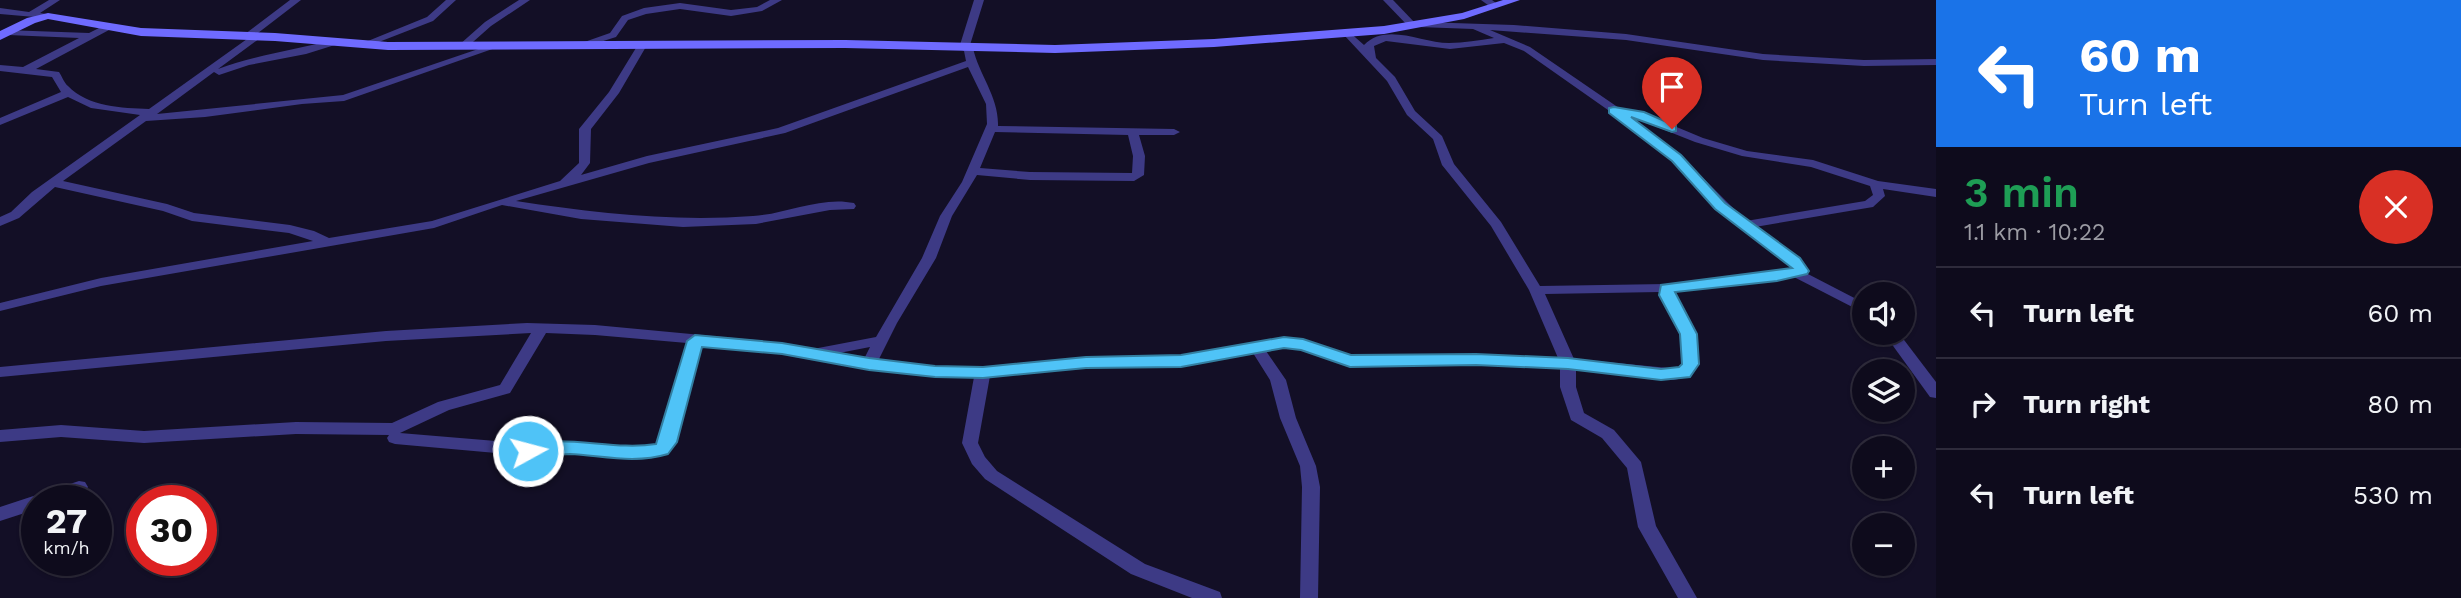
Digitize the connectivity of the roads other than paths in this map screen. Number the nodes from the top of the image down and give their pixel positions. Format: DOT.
graph roads {
  1 [pos="55,0"];
  2 [pos="296,0"];
  3 [pos="451,0"];
  4 [pos="525,0"];
  5 [pos="777,0"];
  6 [pos="979,0"];
  7 [pos="1388,0"];
  8 [pos="1514,0"];
  9 [pos="671,3"];
  10 [pos="1491,3"];
  11 [pos="0,11"];
  12 [pos="37,15"];
  13 [pos="1418,26"];
  14 [pos="106,28"];
  15 [pos="1347,33"];
  16 [pos="4,34"];
  17 [pos="91,36"];
  18 [pos="253,36"];
  19 [pos="1507,36"];
  20 [pos="335,42"];
  21 [pos="363,45"];
  22 [pos="642,45"];
  23 [pos="496,46"];
  24 [pos="578,46"];
  25 [pos="462,47"];
  26 [pos="966,48"];
  27 [pos="1371,57"];
  28 [pos="1936,62"];
  29 [pos="971,63"];
  30 [pos="0,68"];
  31 [pos="23,72"];
  32 [pos="195,83"];
  33 [pos="69,92"];
  34 [pos="1614,110"];
  35 [pos="150,115"];
  36 [pos="0,122"];
  37 [pos="990,129"];
  38 [pos="1174,132"];
  39 [pos="1133,133"];
  40 [pos="973,171"];
  41 [pos="54,183"];
  42 [pos="1876,184"];
  43 [pos="555,186"];
  44 [pos="1936,193"];
  45 [pos="498,203"];
  46 [pos="850,206"];
  47 [pos="0,222"];
  48 [pos="1743,225"];
  49 [pos="328,243"];
  50 [pos="1796,273"];
  51 [pos="1666,288"];
  52 [pos="1536,290"];
  53 [pos="1852,303"];
  54 [pos="0,307"];
  55 [pos="541,329"];
  56 [pos="695,341"];
  57 [pos="880,341"];
  58 [pos="1900,345"];
  59 [pos="1256,347"];
  60 [pos="810,353"];
  61 [pos="1568,363"];
  62 [pos="869,364"];
  63 [pos="0,372"];
  64 [pos="983,372"];
  65 [pos="1936,393"];
  66 [pos="0,436"];
  67 [pos="395,438"];
  68 [pos="21,507"];
  69 [pos="0,514"];
  70 [pos="1213,598"];
  71 [pos="1309,598"];
  72 [pos="1688,598"];
  1 -- 12 [label="street"];
  2 -- 18 [label="street"];
  3 -- 21 [label="street"];
  4 -- 25 [label="street"];
  5 -- 9 [label="street"];
  6 -- 26 [label="street"];
  7 -- 13 [label="street"];
  8 -- 10 [label="street"];
  9 -- 24 [label="street"];
  10 -- 13 [label="street"];
  11 -- 12 [label="street"];
  12 -- 14 [label="street"];
  12 -- 16 [label="street"];
  13 -- 15 [label="street"];
  13 -- 19 [label="street"];
  14 -- 17 [label="street"];
  14 -- 18 [label="street"];
  15 -- 26 [label="street"];
  15 -- 27 [label="street"];
  16 -- 17 [label="street"];
  17 -- 31 [label="street"];
  18 -- 20 [label="street"];
  18 -- 32 [label="street"];
  19 -- 27 [label="street"];
  19 -- 28 [label="street"];
  19 -- 34 [label="street"];
  20 -- 21 [label="street"];
  20 -- 32 [label="street"];
  21 -- 25 [label="street"];
  22 -- 24 [label="street"];
  22 -- 26 [label="street"];
  22 -- 43 [label="street"];
  23 -- 24 [label="street"];
  23 -- 25 [label="street"];
  23 -- 35 [label="street"];
  26 -- 29 [label="street"];
  27 -- 52 [label="street"];
  29 -- 37 [label="street"];
  29 -- 43 [label="street"];
  30 -- 31 [label="street"];
  31 -- 33 [label="street"];
  32 -- 35 [label="street"];
  33 -- 35 [label="street"];
  33 -- 36 [label="street"];
  34 -- 42 [label="street"];
  34 -- 48 [label="street"];
  35 -- 41 [label="street"];
  37 -- 39 [label="street"];
  37 -- 40 [label="street"];
  38 -- 39 [label="street"];
  39 -- 40 [label="street"];
  40 -- 57 [label="street"];
  41 -- 47 [label="street"];
  41 -- 49 [label="street"];
  42 -- 44 [label="street"];
  42 -- 48 [label="street"];
  43 -- 45 [label="street"];
  45 -- 46 [label="street"];
  45 -- 49 [label="street"];
  48 -- 50 [label="street"];
  49 -- 54 [label="street"];
  50 -- 51 [label="street"];
  50 -- 53 [label="street"];
  51 -- 52 [label="street"];
  51 -- 61 [label="street"];
  52 -- 61 [label="street"];
  55 -- 56 [label="street"];
  55 -- 63 [label="street"];
  55 -- 66 [label="street"];
  56 -- 60 [label="street"];
  56 -- 67 [label="street"];
  57 -- 60 [label="street"];
  57 -- 62 [label="street"];
  58 -- 65 [label="street"];
  59 -- 61 [label="street"];
  59 -- 64 [label="street"];
  59 -- 71 [label="street"];
  60 -- 62 [label="street"];
  61 -- 72 [label="street"];
  62 -- 64 [label="street"];
  64 -- 70 [label="street"];
  68 -- 69 [label="street"];
}
